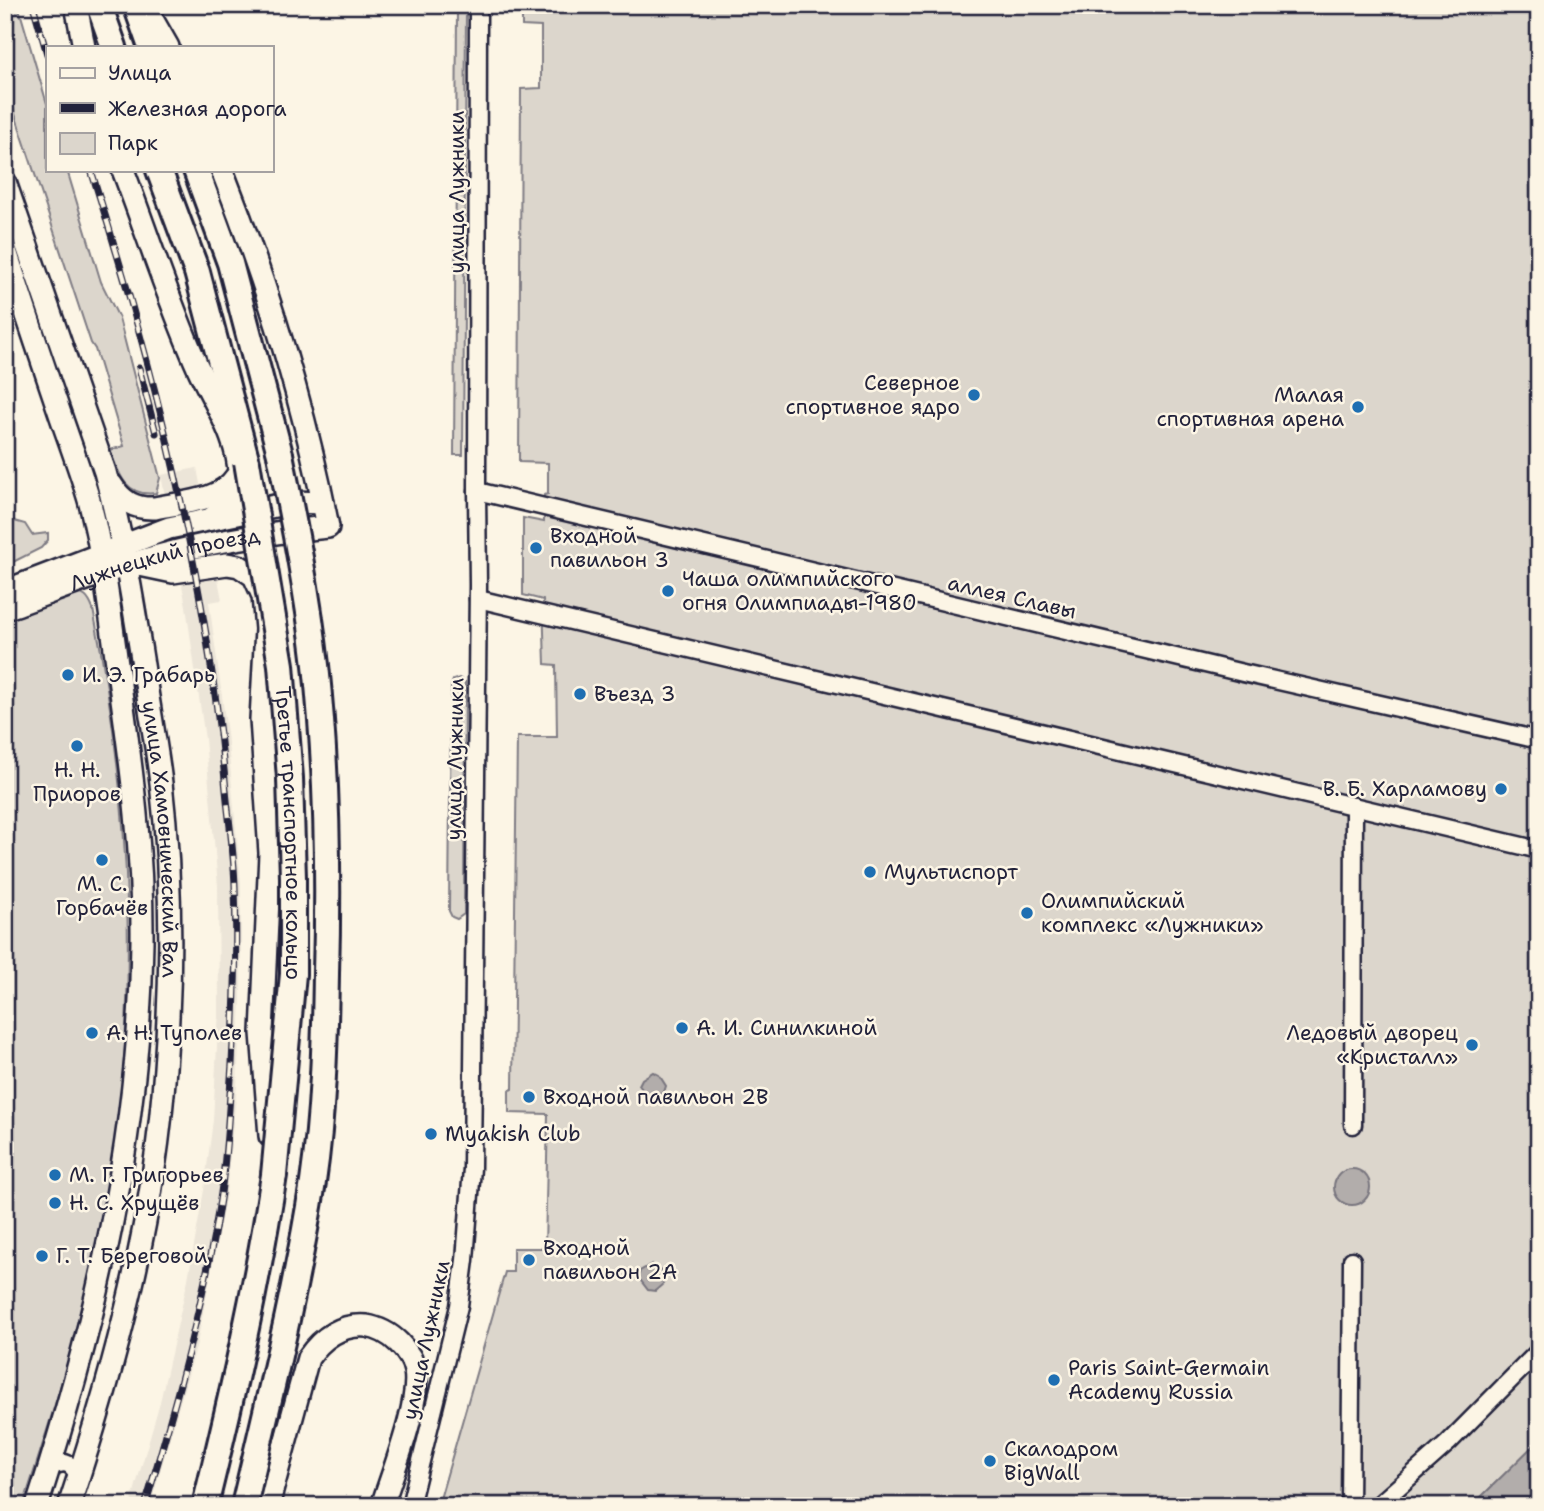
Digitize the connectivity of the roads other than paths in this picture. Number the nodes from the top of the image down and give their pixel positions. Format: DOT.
graph roads {
  1 [pos="76,5"];
  2 [pos="99,5"];
  3 [pos="136,5"];
  4 [pos="144,5"];
  5 [pos="478,5"];
  6 [pos="84,46"];
  7 [pos="114,46"];
  8 [pos="151,46"];
  9 [pos="167,46"];
  10 [pos="124,172"];
  11 [pos="160,172"];
  12 [pos="197,172"];
  13 [pos="223,172"];
  14 [pos="5,182"];
  15 [pos="5,248"];
  16 [pos="237,465"];
  17 [pos="105,472"];
  18 [pos="477,491"];
  19 [pos="323,503"];
  20 [pos="211,519"];
  21 [pos="123,545"];
  22 [pos="101,564"];
  23 [pos="131,565"];
  24 [pos="5,591"];
  25 [pos="478,599"];
  26 [pos="5,609"];
  27 [pos="1539,740"];
  28 [pos="1354,806"];
  29 [pos="1539,850"];
  30 [pos="1353,1125"];
  31 [pos="274,1175"];
  32 [pos="1352,1260"];
  33 [pos="1539,1351"];
  34 [pos="48,1473"];
  35 [pos="76,1483"];
  36 [pos="37,1506"];
  37 [pos="69,1506"];
  38 [pos="205,1506"];
  39 [pos="244,1506"];
  40 [pos="268,1506"];
  41 [pos="382,1506"];
  42 [pos="410,1506"];
  43 [pos="1350,1506"];
  44 [pos="1377,1506"];
  1 -- 6 [label="main road"];
  2 -- 7 [label="main road"];
  3 -- 8 [label="main road"];
  4 -- 9 [label="main road"];
  5 -- 18 [label="street, улица Лужники"];
  10 -- 16 [label="main road"];
  11 -- 31 [label="main road, Третье транспортное кольцо, bridge"];
  12 -- 39 [label="main road, Третье транспортное кольцо, bridge"];
  13 -- 19 [label="main road"];
  14 -- 17 [label="main road, улица Хамовнический Вал"];
  15 -- 22 [label="main road, улица Хамовнический Вал"];
  16 -- 17 [label="main road"];
  16 -- 20 [label="main road"];
  17 -- 21 [label="main road, улица Хамовнический Вал"];
  18 -- 25 [label="street, улица Лужники"];
  18 -- 27 [label="street, аллея Славы"];
  19 -- 20 [label="main road, Лужнецкий проезд"];
  19 -- 23 [label="main road, Лужнецкий проезд"];
  20 -- 21 [label="main road, Лужнецкий проезд"];
  21 -- 22 [label="main road, Лужнецкий проезд"];
  21 -- 23 [label="main road, улица Хамовнический Вал"];
  22 -- 23 [label="main road, Лужнецкий проезд"];
  22 -- 24 [label="main road, Лужнецкий проезд"];
  22 -- 26 [label="main road, Лужнецкий проезд"];
  22 -- 34 [label="main road, улица Хамовнический Вал"];
  23 -- 31 [label="main road"];
  23 -- 35 [label="main road, улица Хамовнический Вал"];
  25 -- 28 [label="street"];
  25 -- 42 [label="street, улица Лужники"];
  28 -- 29 [label="street"];
  28 -- 30 [label="street"];
  31 -- 38 [label="main road, Третье транспортное кольцо"];
  32 -- 43 [label="street"];
  33 -- 44 [label="street"];
  34 -- 35 [label="street"];
  34 -- 36 [label="main road, улица Хамовнический Вал"];
  35 -- 37 [label="main road, улица Хамовнический Вал"];
  40 -- 41 [label="main road"];
}
